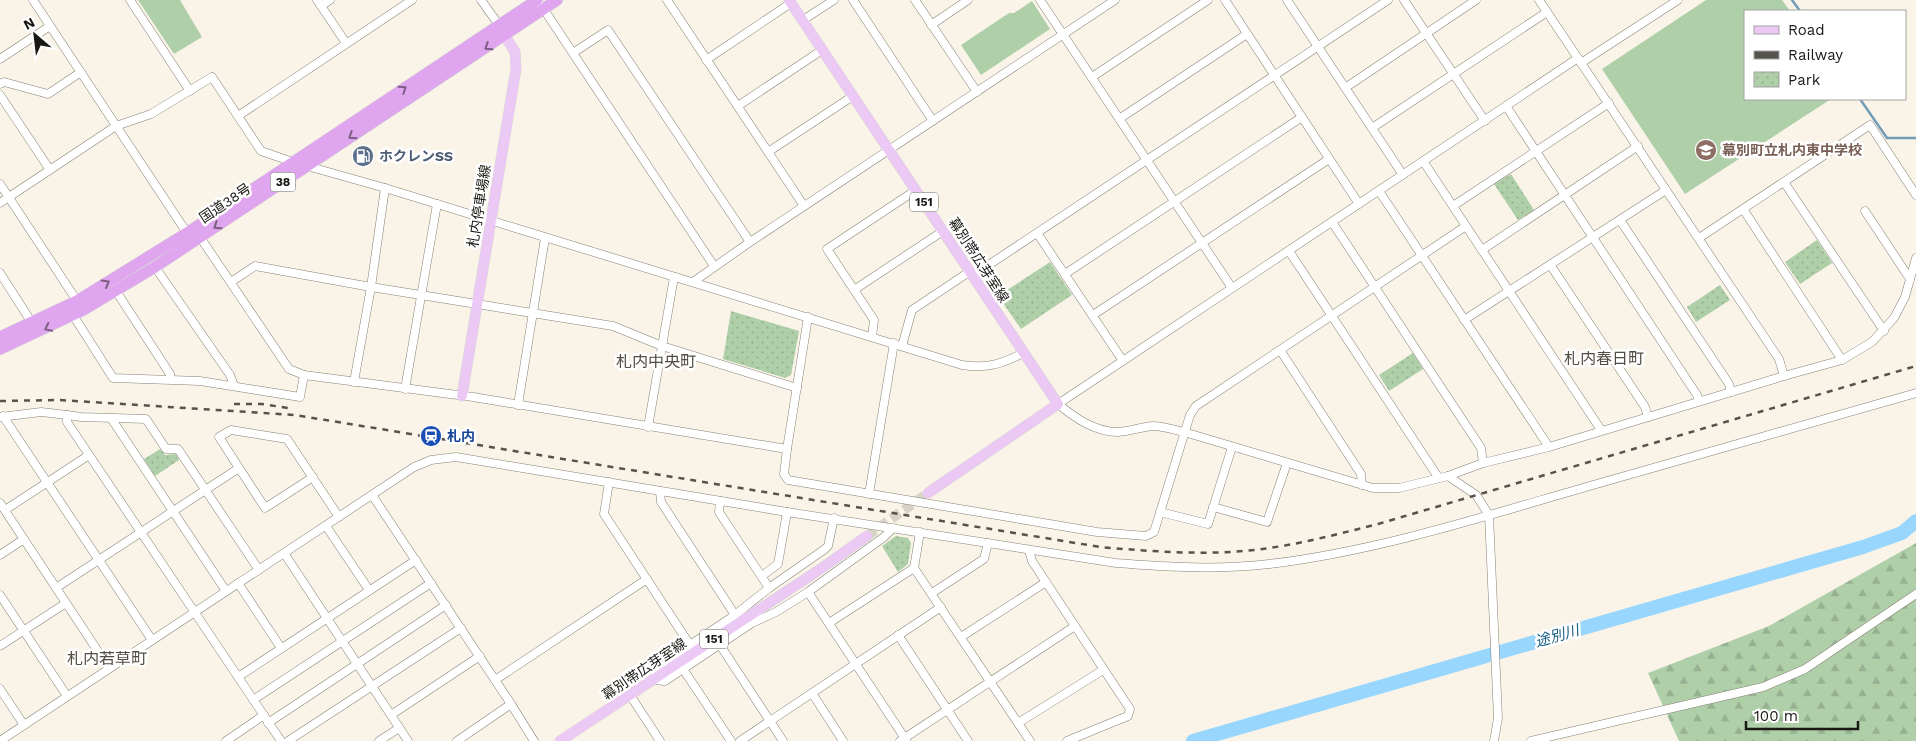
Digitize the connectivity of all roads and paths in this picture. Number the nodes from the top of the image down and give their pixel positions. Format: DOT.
graph roads {
  1 [pos="33,0"];
  2 [pos="130,0"];
  3 [pos="330,0"];
  4 [pos="412,0"];
  5 [pos="482,0"];
  6 [pos="557,0"];
  7 [pos="667,0"];
  8 [pos="834,0"];
  9 [pos="854,0"];
  10 [pos="915,0"];
  11 [pos="968,0"];
  12 [pos="1040,0"];
  13 [pos="1114,0"];
  14 [pos="1208,0"];
  15 [pos="1225,0"];
  16 [pos="1298,0"];
  17 [pos="1388,0"];
  18 [pos="1404,0"];
  19 [pos="1476,0"];
  20 [pos="1539,0"];
  21 [pos="1678,0"];
  22 [pos="790,2"];
  23 [pos="1289,2"];
  24 [pos="319,3"];
  25 [pos="539,3"];
  26 [pos="1104,3"];
  27 [pos="1547,12"];
  28 [pos="803,20"];
  29 [pos="931,25"];
  30 [pos="50,26"];
  31 [pos="502,30"];
  32 [pos="1427,33"];
  33 [pos="1063,34"];
  34 [pos="1247,34"];
  35 [pos="346,43"];
  36 [pos="1318,47"];
  37 [pos="822,50"];
  38 [pos="572,53"];
  39 [pos="0,58"];
  40 [pos="706,60"];
  41 [pos="1580,61"];
  42 [pos="81,72"];
  43 [pos="1454,74"];
  44 [pos="1274,76"];
  45 [pos="1092,78"];
  46 [pos="0,84"];
  47 [pos="1345,88"];
  48 [pos="190,91"];
  49 [pos="977,92"];
  50 [pos="0,94"];
  51 [pos="853,96"];
  52 [pos="1609,103"];
  53 [pos="738,106"];
  54 [pos="1506,106"];
  55 [pos="238,116"];
  56 [pos="1302,117"];
  57 [pos="1120,119"];
  58 [pos="933,121"];
  59 [pos="1485,121"];
  60 [pos="116,126"];
  61 [pos="1372,128"];
  62 [pos="1638,146"];
  63 [pos="889,150"];
  64 [pos="768,152"];
  65 [pos="1536,152"];
  66 [pos="1329,159"];
  67 [pos="1147,160"];
  68 [pos="1423,161"];
  69 [pos="293,162"];
  70 [pos="308,166"];
  71 [pos="50,170"];
  72 [pos="1403,175"];
  73 [pos="1784,182"];
  74 [pos="0,184"];
  75 [pos="385,188"];
  76 [pos="916,190"];
  77 [pos="1666,190"];
  78 [pos="1379,191"];
  79 [pos="1916,195"];
  80 [pos="1564,196"];
  81 [pos="9,197"];
  82 [pos="1174,201"];
  83 [pos="0,203"];
  84 [pos="437,204"];
  85 [pos="1359,204"];
  86 [pos="804,206"];
  87 [pos="1453,206"];
  88 [pos="1742,209"];
  89 [pos="1865,211"];
  90 [pos="491,220"];
  91 [pos="1620,220"];
  92 [pos="1332,222"];
  93 [pos="1466,226"];
  94 [pos="943,231"];
  95 [pos="187,233"];
  96 [pos="1037,233"];
  97 [pos="200,237"];
  98 [pos="545,238"];
  99 [pos="1593,238"];
  100 [pos="1698,238"];
  101 [pos="750,242"];
  102 [pos="1202,243"];
  103 [pos="1482,250"];
  104 [pos="1289,251"];
  105 [pos="1422,256"];
  106 [pos="1916,258"];
  107 [pos="714,266"];
  108 [pos="1551,266"];
  109 [pos="155,267"];
  110 [pos="0,274"];
  111 [pos="970,274"];
  112 [pos="1066,274"];
  113 [pos="674,277"];
  114 [pos="1910,279"];
  115 [pos="231,282"];
  116 [pos="692,282"];
  117 [pos="371,287"];
  118 [pos="1374,287"];
  119 [pos="1232,288"];
  120 [pos="854,290"];
  121 [pos="116,291"];
  122 [pos="1510,292"];
  123 [pos="422,295"];
  124 [pos="477,304"];
  125 [pos="77,308"];
  126 [pos="534,313"];
  127 [pos="1093,315"];
  128 [pos="808,317"];
  129 [pos="1331,317"];
  130 [pos="1464,320"];
  131 [pos="32,323"];
  132 [pos="1884,331"];
  133 [pos="0,337"];
  134 [pos="872,337"];
  135 [pos="898,345"];
  136 [pos="662,346"];
  137 [pos="0,349"];
  138 [pos="1280,350"];
  139 [pos="1023,353"];
  140 [pos="1842,360"];
  141 [pos="1123,361"];
  142 [pos="304,375"];
  143 [pos="1784,376"];
  144 [pos="171,379"];
  145 [pos="354,382"];
  146 [pos="234,386"];
  147 [pos="797,388"];
  148 [pos="405,389"];
  149 [pos="1731,392"];
  150 [pos="1916,393"];
  151 [pos="462,396"];
  152 [pos="1699,401"];
  153 [pos="1058,404"];
  154 [pos="518,405"];
  155 [pos="67,415"];
  156 [pos="2,416"];
  157 [pos="1648,417"];
  158 [pos="112,418"];
  159 [pos="648,426"];
  160 [pos="1601,430"];
  161 [pos="1184,432"];
  162 [pos="1232,447"];
  163 [pos="1549,447"];
  164 [pos="787,449"];
  165 [pos="88,455"];
  166 [pos="1287,463"];
  167 [pos="1483,463"];
  168 [pos="239,468"];
  169 [pos="1448,476"];
  170 [pos="313,477"];
  171 [pos="1438,477"];
  172 [pos="47,482"];
  173 [pos="609,482"];
  174 [pos="1362,486"];
  175 [pos="205,489"];
  176 [pos="660,491"];
  177 [pos="928,493"];
  178 [pos="869,494"];
  179 [pos="372,495"];
  180 [pos="720,501"];
  181 [pos="1213,506"];
  182 [pos="2,507"];
  183 [pos="172,511"];
  184 [pos="787,512"];
  185 [pos="1160,512"];
  186 [pos="1488,515"];
  187 [pos="339,517"];
  188 [pos="834,518"];
  189 [pos="326,526"];
  190 [pos="892,528"];
  191 [pos="920,532"];
  192 [pos="140,533"];
  193 [pos="867,536"];
  194 [pos="24,539"];
  195 [pos="988,543"];
  196 [pos="1029,550"];
  197 [pos="284,553"];
  198 [pos="0,555"];
  199 [pos="416,560"];
  200 [pos="99,561"];
  201 [pos="914,568"];
  202 [pos="259,570"];
  203 [pos="762,576"];
  204 [pos="647,579"];
  205 [pos="1046,582"];
  206 [pos="238,583"];
  207 [pos="431,583"];
  208 [pos="56,588"];
  209 [pos="769,588"];
  210 [pos="369,590"];
  211 [pos="226,592"];
  212 [pos="808,592"];
  213 [pos="932,594"];
  214 [pos="1916,594"];
  215 [pos="0,595"];
  216 [pos="66,603"];
  217 [pos="446,605"];
  218 [pos="941,607"];
  219 [pos="194,612"];
  220 [pos="735,615"];
  221 [pos="327,618"];
  222 [pos="829,623"];
  223 [pos="1075,626"];
  224 [pos="461,628"];
  225 [pos="24,631"];
  226 [pos="898,635"];
  227 [pos="961,637"];
  228 [pos="152,640"];
  229 [pos="342,642"];
  230 [pos="690,645"];
  231 [pos="0,646"];
  232 [pos="720,646"];
  233 [pos="281,648"];
  234 [pos="480,656"];
  235 [pos="357,664"];
  236 [pos="856,664"];
  237 [pos="109,668"];
  238 [pos="683,670"];
  239 [pos="1104,670"];
  240 [pos="238,677"];
  241 [pos="495,680"];
  242 [pos="653,680"];
  243 [pos="990,682"];
  244 [pos="372,686"];
  245 [pos="0,689"];
  246 [pos="812,693"];
  247 [pos="630,695"];
  248 [pos="66,696"];
  249 [pos="253,700"];
  250 [pos="512,704"];
  251 [pos="947,710"];
  252 [pos="391,715"];
  253 [pos="266,719"];
  254 [pos="770,720"];
  255 [pos="1018,723"];
  256 [pos="24,726"];
  257 [pos="399,728"];
  258 [pos="903,740"];
  259 [pos="0,741"];
  260 [pos="226,741"];
  261 [pos="281,741"];
  262 [pos="288,741"];
  263 [pos="379,741"];
  264 [pos="408,741"];
  265 [pos="457,741"];
  266 [pos="534,741"];
  267 [pos="560,741"];
  268 [pos="660,741"];
  269 [pos="731,741"];
  270 [pos="740,741"];
  271 [pos="783,741"];
  272 [pos="844,741"];
  273 [pos="968,741"];
  274 [pos="1030,741"];
  275 [pos="1067,741"];
  276 [pos="1494,741"];
  277 [pos="1531,741"];
  1 -- 30 [label="street"];
  2 -- 48 [label="street"];
  3 -- 24 [label="street"];
  4 -- 35 [label="street"];
  5 -- 31 [label="street"];
  6 -- 25 [label="highway, 国道38号 / 38"];
  7 -- 40 [label="street"];
  8 -- 28 [label="street"];
  9 -- 58 [label="street"];
  10 -- 29 [label="street"];
  11 -- 29 [label="street"];
  12 -- 33 [label="street"];
  13 -- 26 [label="street"];
  14 -- 45 [label="street"];
  15 -- 34 [label="street"];
  16 -- 23 [label="street"];
  17 -- 36 [label="street"];
  18 -- 32 [label="street"];
  19 -- 32 [label="street"];
  20 -- 27 [label="street"];
  21 -- 41 [label="street"];
  22 -- 28 [label="main road, 幕別帯広芽室線 / 151"];
  22 -- 40 [label="street"];
  23 -- 36 [label="street"];
  24 -- 35 [label="street"];
  25 -- 31 [label="highway, 国道38号 / 38"];
  25 -- 38 [label="street"];
  26 -- 33 [label="street"];
  27 -- 41 [label="street"];
  27 -- 43 [label="street"];
  28 -- 37 [label="main road, 幕別帯広芽室線 / 151"];
  29 -- 49 [label="street"];
  30 -- 39 [label="street"];
  30 -- 42 [label="street"];
  69 -- 31 [label="highway, 国道38号 / 38, one-way"];
  31 -- 70 [label="highway, 国道38号 / 38, one-way"];
  31 -- 90 [label="main road, 札内停車場線"];
  32 -- 43 [label="street"];
  32 -- 47 [label="street"];
  33 -- 45 [label="street"];
  33 -- 49 [label="street"];
  34 -- 44 [label="street"];
  34 -- 57 [label="street"];
  35 -- 55 [label="street"];
  36 -- 44 [label="street"];
  36 -- 47 [label="street"];
  37 -- 51 [label="main road, 幕別帯広芽室線 / 151"];
  37 -- 53 [label="street"];
  38 -- 101 [label="street"];
  38 -- 107 [label="street"];
  40 -- 53 [label="street"];
  41 -- 52 [label="street"];
  41 -- 54 [label="street"];
  42 -- 46 [label="street"];
  42 -- 60 [label="street"];
  43 -- 59 [label="street"];
  43 -- 61 [label="street"];
  44 -- 56 [label="street"];
  44 -- 67 [label="street"];
  45 -- 57 [label="street"];
  47 -- 61 [label="street"];
  48 -- 55 [label="street"];
  48 -- 60 [label="street"];
  49 -- 58 [label="street"];
  50 -- 71 [label="street"];
  51 -- 63 [label="main road, 幕別帯広芽室線 / 151"];
  51 -- 64 [label="street"];
  52 -- 62 [label="street"];
  52 -- 65 [label="street"];
  53 -- 64 [label="street"];
  54 -- 59 [label="street"];
  54 -- 65 [label="street"];
  55 -- 69 [label="street"];
  56 -- 66 [label="street"];
  56 -- 82 [label="street"];
  57 -- 67 [label="street"];
  58 -- 63 [label="street"];
  59 -- 68 [label="street"];
  60 -- 71 [label="street"];
  60 -- 95 [label="street"];
  61 -- 72 [label="street"];
  62 -- 77 [label="street"];
  62 -- 80 [label="street"];
  63 -- 76 [label="main road, 幕別帯広芽室線 / 151"];
  63 -- 86 [label="street"];
  64 -- 86 [label="street"];
  65 -- 80 [label="street"];
  65 -- 87 [label="street"];
  66 -- 85 [label="street"];
  66 -- 102 [label="street"];
  67 -- 82 [label="street"];
  67 -- 96 [label="street"];
  68 -- 72 [label="street"];
  68 -- 87 [label="street"];
  69 -- 70 [label="street"];
  69 -- 95 [label="highway, 国道38号 / 38"];
  70 -- 75 [label="street"];
  70 -- 97 [label="highway, 国道38号 / 38, one-way"];
  71 -- 81 [label="street"];
  72 -- 78 [label="street"];
  73 -- 79 [label="street"];
  73 -- 88 [label="street"];
  73 -- 132 [label="street"];
  74 -- 81 [label="street"];
  75 -- 84 [label="street"];
  75 -- 117 [label="street"];
  76 -- 94 [label="main road, 幕別帯広芽室線 / 151"];
  76 -- 120 [label="street"];
  77 -- 91 [label="street"];
  77 -- 100 [label="street"];
  78 -- 85 [label="street"];
  78 -- 105 [label="street"];
  80 -- 99 [label="street"];
  80 -- 103 [label="street"];
  81 -- 83 [label="street"];
  81 -- 125 [label="street"];
  82 -- 102 [label="street"];
  82 -- 112 [label="street"];
  84 -- 90 [label="street"];
  84 -- 123 [label="street"];
  85 -- 92 [label="street"];
  86 -- 101 [label="street"];
  87 -- 93 [label="street"];
  88 -- 100 [label="street"];
  88 -- 140 [label="street"];
  89 -- 114 [label="street"];
  90 -- 98 [label="street"];
  90 -- 124 [label="main road, 札内停車場線"];
  91 -- 99 [label="street"];
  91 -- 149 [label="street"];
  92 -- 104 [label="street"];
  92 -- 118 [label="street"];
  93 -- 103 [label="street"];
  93 -- 105 [label="street"];
  94 -- 111 [label="main road, 幕別帯広芽室線 / 151"];
  94 -- 120 [label="street"];
  95 -- 97 [label="street"];
  125 -- 95 [label="highway, 国道38号 / 38, one-way"];
  96 -- 111 [label="street"];
  96 -- 112 [label="street"];
  97 -- 109 [label="highway, 国道38号 / 38"];
  97 -- 115 [label="street"];
  98 -- 113 [label="street"];
  98 -- 126 [label="street"];
  99 -- 108 [label="street"];
  99 -- 152 [label="street"];
  100 -- 143 [label="street"];
  101 -- 107 [label="street"];
  102 -- 119 [label="street"];
  102 -- 127 [label="street"];
  103 -- 122 [label="street"];
  104 -- 119 [label="street"];
  104 -- 129 [label="street"];
  105 -- 118 [label="street"];
  105 -- 130 [label="street"];
  106 -- 114 [label="street"];
  107 -- 116 [label="street"];
  108 -- 122 [label="street"];
  108 -- 157 [label="street"];
  109 -- 121 [label="highway, 国道38号 / 38"];
  109 -- 146 [label="street"];
  110 -- 131 [label="street"];
  111 -- 135 [label="street"];
  111 -- 139 [label="main road, 幕別帯広芽室線 / 151"];
  112 -- 127 [label="street"];
  113 -- 116 [label="street"];
  113 -- 136 [label="street"];
  114 -- 132 [label="street"];
  115 -- 117 [label="street"];
  115 -- 142 [label="street"];
  116 -- 128 [label="street"];
  117 -- 123 [label="street"];
  117 -- 145 [label="street"];
  118 -- 129 [label="street"];
  118 -- 167 [label="street"];
  119 -- 141 [label="street"];
  120 -- 134 [label="street"];
  121 -- 125 [label="highway, 国道38号 / 38"];
  121 -- 144 [label="street"];
  122 -- 130 [label="street"];
  122 -- 160 [label="street"];
  123 -- 124 [label="street"];
  123 -- 148 [label="street"];
  124 -- 126 [label="street"];
  124 -- 151 [label="main road, 札内停車場線"];
  125 -- 131 [label="highway, 国道38号 / 38"];
  125 -- 137 [label="highway, 国道38号 / 38, one-way"];
  125 -- 144 [label="street"];
  126 -- 136 [label="street"];
  126 -- 154 [label="street"];
  127 -- 141 [label="street"];
  128 -- 134 [label="street"];
  128 -- 147 [label="street"];
  129 -- 138 [label="street"];
  129 -- 171 [label="street"];
  130 -- 163 [label="street"];
  131 -- 133 [label="highway, 国道38号 / 38"];
  132 -- 140 [label="street"];
  134 -- 135 [label="street"];
  135 -- 139 [label="street"];
  135 -- 178 [label="street"];
  136 -- 147 [label="street"];
  136 -- 159 [label="street"];
  138 -- 161 [label="street"];
  138 -- 174 [label="street"];
  139 -- 153 [label="main road, 幕別帯広芽室線 / 151"];
  140 -- 143 [label="street"];
  141 -- 153 [label="street"];
  142 -- 145 [label="street"];
  142 -- 146 [label="street"];
  143 -- 149 [label="street"];
  144 -- 146 [label="street"];
  145 -- 148 [label="street"];
  147 -- 164 [label="street"];
  148 -- 151 [label="street"];
  149 -- 152 [label="street"];
  150 -- 186 [label="street"];
  151 -- 154 [label="street"];
  152 -- 157 [label="street"];
  153 -- 161 [label="street"];
  153 -- 177 [label="main road"];
  154 -- 159 [label="street"];
  155 -- 156 [label="street"];
  155 -- 158 [label="street"];
  155 -- 165 [label="street"];
  156 -- 172 [label="street"];
  157 -- 160 [label="street"];
  158 -- 175 [label="street"];
  158 -- 183 [label="street"];
  159 -- 164 [label="street"];
  160 -- 163 [label="street"];
  161 -- 162 [label="street"];
  161 -- 185 [label="street"];
  162 -- 166 [label="street"];
  162 -- 181 [label="street"];
  163 -- 167 [label="street"];
  164 -- 178 [label="street"];
  165 -- 172 [label="street"];
  165 -- 192 [label="street"];
  166 -- 174 [label="street"];
  166 -- 181 [label="street"];
  167 -- 169 [label="street"];
  168 -- 170 [label="street"];
  168 -- 170 [label="street"];
  168 -- 175 [label="street"];
  169 -- 171 [label="street"];
  169 -- 186 [label="street"];
  170 -- 187 [label="street"];
  171 -- 174 [label="street"];
  172 -- 182 [label="street"];
  172 -- 200 [label="street"];
  173 -- 176 [label="street"];
  173 -- 179 [label="street"];
  173 -- 204 [label="street"];
  175 -- 183 [label="street"];
  175 -- 202 [label="street"];
  176 -- 180 [label="street"];
  176 -- 220 [label="street"];
  178 -- 185 [label="street"];
  179 -- 187 [label="street"];
  179 -- 199 [label="street"];
  180 -- 184 [label="street"];
  180 -- 203 [label="street"];
  181 -- 185 [label="street"];
  182 -- 194 [label="street"];
  183 -- 192 [label="street"];
  183 -- 211 [label="street"];
  184 -- 188 [label="street"];
  184 -- 203 [label="street"];
  186 -- 196 [label="street"];
  186 -- 276 [label="street"];
  187 -- 189 [label="street"];
  188 -- 190 [label="street"];
  188 -- 209 [label="street"];
  189 -- 197 [label="street"];
  189 -- 210 [label="street"];
  190 -- 191 [label="street"];
  190 -- 212 [label="street"];
  191 -- 195 [label="street"];
  191 -- 201 [label="street"];
  192 -- 200 [label="street"];
  192 -- 219 [label="street"];
  193 -- 242 [label="main road, 幕別帯広芽室線 / 151"];
  194 -- 198 [label="street"];
  194 -- 208 [label="street"];
  195 -- 196 [label="street"];
  195 -- 213 [label="street"];
  196 -- 205 [label="street"];
  197 -- 202 [label="street"];
  197 -- 221 [label="street"];
  199 -- 207 [label="street"];
  199 -- 210 [label="street"];
  200 -- 208 [label="street"];
  200 -- 228 [label="street"];
  201 -- 213 [label="street"];
  201 -- 222 [label="street"];
  202 -- 206 [label="street"];
  203 -- 209 [label="street"];
  204 -- 230 [label="street"];
  204 -- 241 [label="street"];
  205 -- 223 [label="street"];
  205 -- 227 [label="street"];
  206 -- 211 [label="street"];
  206 -- 233 [label="street"];
  207 -- 217 [label="street"];
  207 -- 229 [label="street"];
  208 -- 216 [label="street"];
  209 -- 220 [label="street"];
  210 -- 221 [label="street"];
  211 -- 219 [label="street"];
  212 -- 222 [label="street"];
  212 -- 232 [label="street"];
  213 -- 218 [label="street"];
  214 -- 277 [label="street"];
  215 -- 225 [label="street"];
  216 -- 225 [label="street"];
  216 -- 237 [label="street"];
  217 -- 224 [label="street"];
  217 -- 235 [label="street"];
  218 -- 226 [label="street"];
  218 -- 227 [label="street"];
  219 -- 228 [label="street"];
  219 -- 240 [label="street"];
  220 -- 230 [label="street"];
  221 -- 229 [label="street"];
  221 -- 233 [label="street"];
  222 -- 236 [label="street"];
  223 -- 239 [label="street"];
  223 -- 243 [label="street"];
  224 -- 234 [label="street"];
  224 -- 244 [label="street"];
  225 -- 231 [label="street"];
  225 -- 248 [label="street"];
  226 -- 236 [label="street"];
  226 -- 251 [label="street"];
  227 -- 243 [label="street"];
  228 -- 237 [label="street"];
  229 -- 235 [label="street"];
  229 -- 249 [label="street"];
  230 -- 242 [label="street"];
  232 -- 238 [label="street"];
  232 -- 254 [label="street"];
  233 -- 240 [label="street"];
  234 -- 241 [label="street"];
  234 -- 252 [label="street"];
  235 -- 244 [label="street"];
  235 -- 253 [label="street"];
  236 -- 246 [label="street"];
  236 -- 258 [label="street"];
  237 -- 248 [label="street"];
  238 -- 242 [label="street"];
  238 -- 269 [label="street"];
  239 -- 255 [label="street"];
  239 -- 275 [label="street"];
  240 -- 249 [label="street"];
  241 -- 250 [label="street"];
  242 -- 247 [label="main road, 幕別帯広芽室線 / 151"];
  243 -- 251 [label="street"];
  243 -- 255 [label="street"];
  244 -- 252 [label="street"];
  244 -- 262 [label="street"];
  245 -- 256 [label="street"];
  246 -- 254 [label="street"];
  246 -- 272 [label="street"];
  247 -- 267 [label="main road, 幕別帯広芽室線 / 151"];
  247 -- 268 [label="street"];
  248 -- 256 [label="street"];
  249 -- 253 [label="street"];
  250 -- 265 [label="street"];
  250 -- 266 [label="street"];
  251 -- 258 [label="street"];
  251 -- 273 [label="street"];
  252 -- 257 [label="street"];
  253 -- 260 [label="street"];
  253 -- 261 [label="street"];
  254 -- 270 [label="street"];
  254 -- 271 [label="street"];
  255 -- 274 [label="street"];
  256 -- 259 [label="street"];
  257 -- 263 [label="street"];
  257 -- 264 [label="street"];
}
